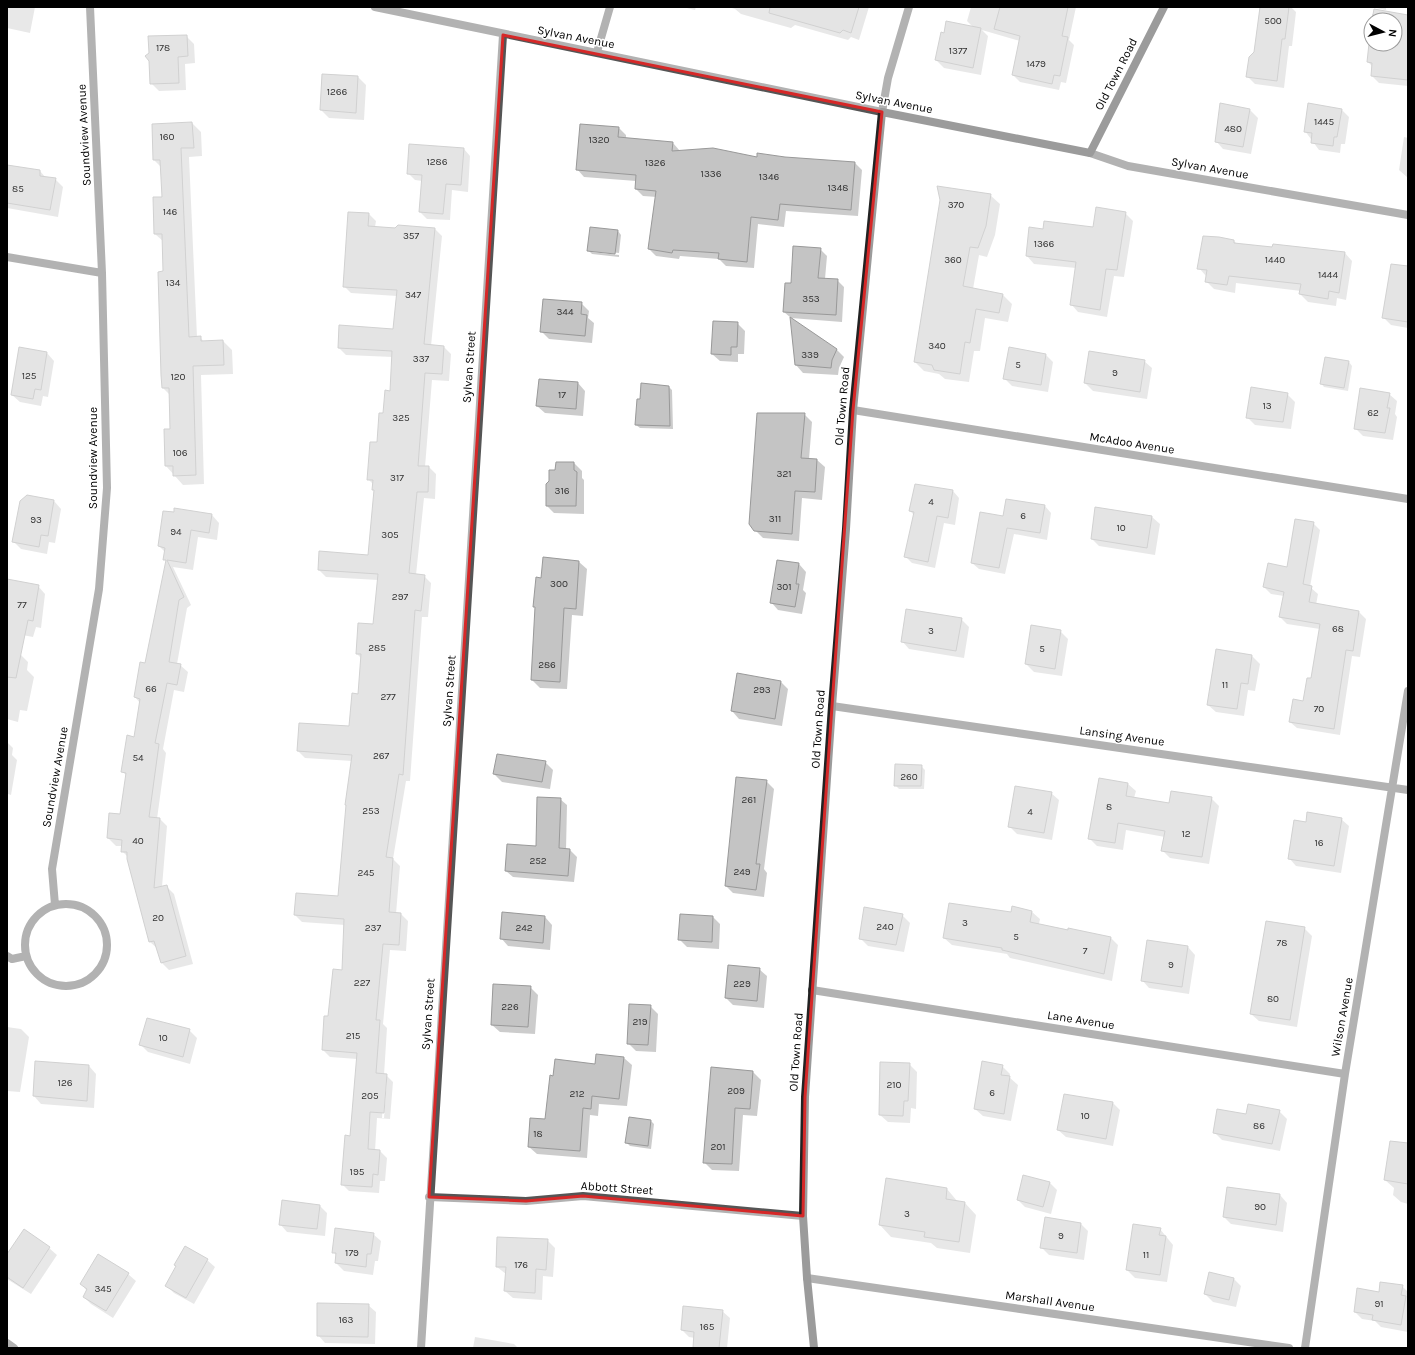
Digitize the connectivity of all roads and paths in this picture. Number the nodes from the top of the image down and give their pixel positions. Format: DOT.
graph roads {
  1 [pos="90,7"];
  2 [pos="375,7"];
  3 [pos="610,7"];
  4 [pos="909,7"];
  5 [pos="1164,7"];
  6 [pos="503,35"];
  7 [pos="597,52"];
  8 [pos="882,112"];
  9 [pos="1090,153"];
  10 [pos="1408,215"];
  11 [pos="7,257"];
  12 [pos="102,273"];
  13 [pos="853,410"];
  14 [pos="1408,499"];
  15 [pos="1408,691"];
  16 [pos="832,706"];
  17 [pos="1393,788"];
  18 [pos="1408,790"];
  19 [pos="55,905"];
  20 [pos="7,956"];
  21 [pos="26,956"];
  22 [pos="812,990"];
  23 [pos="1345,1074"];
  24 [pos="429,1197"];
  25 [pos="804,1216"];
  26 [pos="807,1278"];
  27 [pos="7,1344"];
  28 [pos="14,1348"];
  29 [pos="420,1348"];
  30 [pos="814,1348"];
  31 [pos="1289,1348"];
  32 [pos="1305,1348"];
  1 -- 12 [label="street, Soundview Avenue"];
  2 -- 6 [label="street, Sylvan Avenue"];
  3 -- 7 [label="street"];
  4 -- 8 [label="street"];
  5 -- 9 [label="main road, Old Town Road"];
  6 -- 7 [label="street, Sylvan Avenue"];
  6 -- 24 [label="street, Sylvan Street"];
  7 -- 8 [label="street, Sylvan Avenue"];
  8 -- 9 [label="main road, Sylvan Avenue"];
  8 -- 13 [label="main road, Old Town Road"];
  9 -- 10 [label="street, Sylvan Avenue"];
  11 -- 12 [label="street"];
  12 -- 19 [label="street, Soundview Avenue"];
  13 -- 14 [label="street, McAdoo Avenue"];
  13 -- 16 [label="main road, Old Town Road"];
  15 -- 17 [label="street, Wilson Avenue"];
  16 -- 17 [label="street, Lansing Avenue"];
  16 -- 22 [label="main road, Old Town Road"];
  17 -- 18 [label="street, Lansing Avenue"];
  17 -- 23 [label="street, Wilson Avenue"];
  19 -- 21 [label="street"];
  19 -- 21 [label="street"];
  20 -- 21 [label="street"];
  22 -- 23 [label="street, Lane Avenue"];
  22 -- 25 [label="main road, Old Town Road"];
  23 -- 32 [label="street, Wilson Avenue"];
  24 -- 25 [label="street, Abbott Street"];
  24 -- 29 [label="street, Sylvan Street"];
  25 -- 26 [label="main road, Old Town Road"];
  26 -- 30 [label="main road, Old Town Road"];
  26 -- 31 [label="street, Marshall Avenue"];
  27 -- 28 [label="street"];
}
